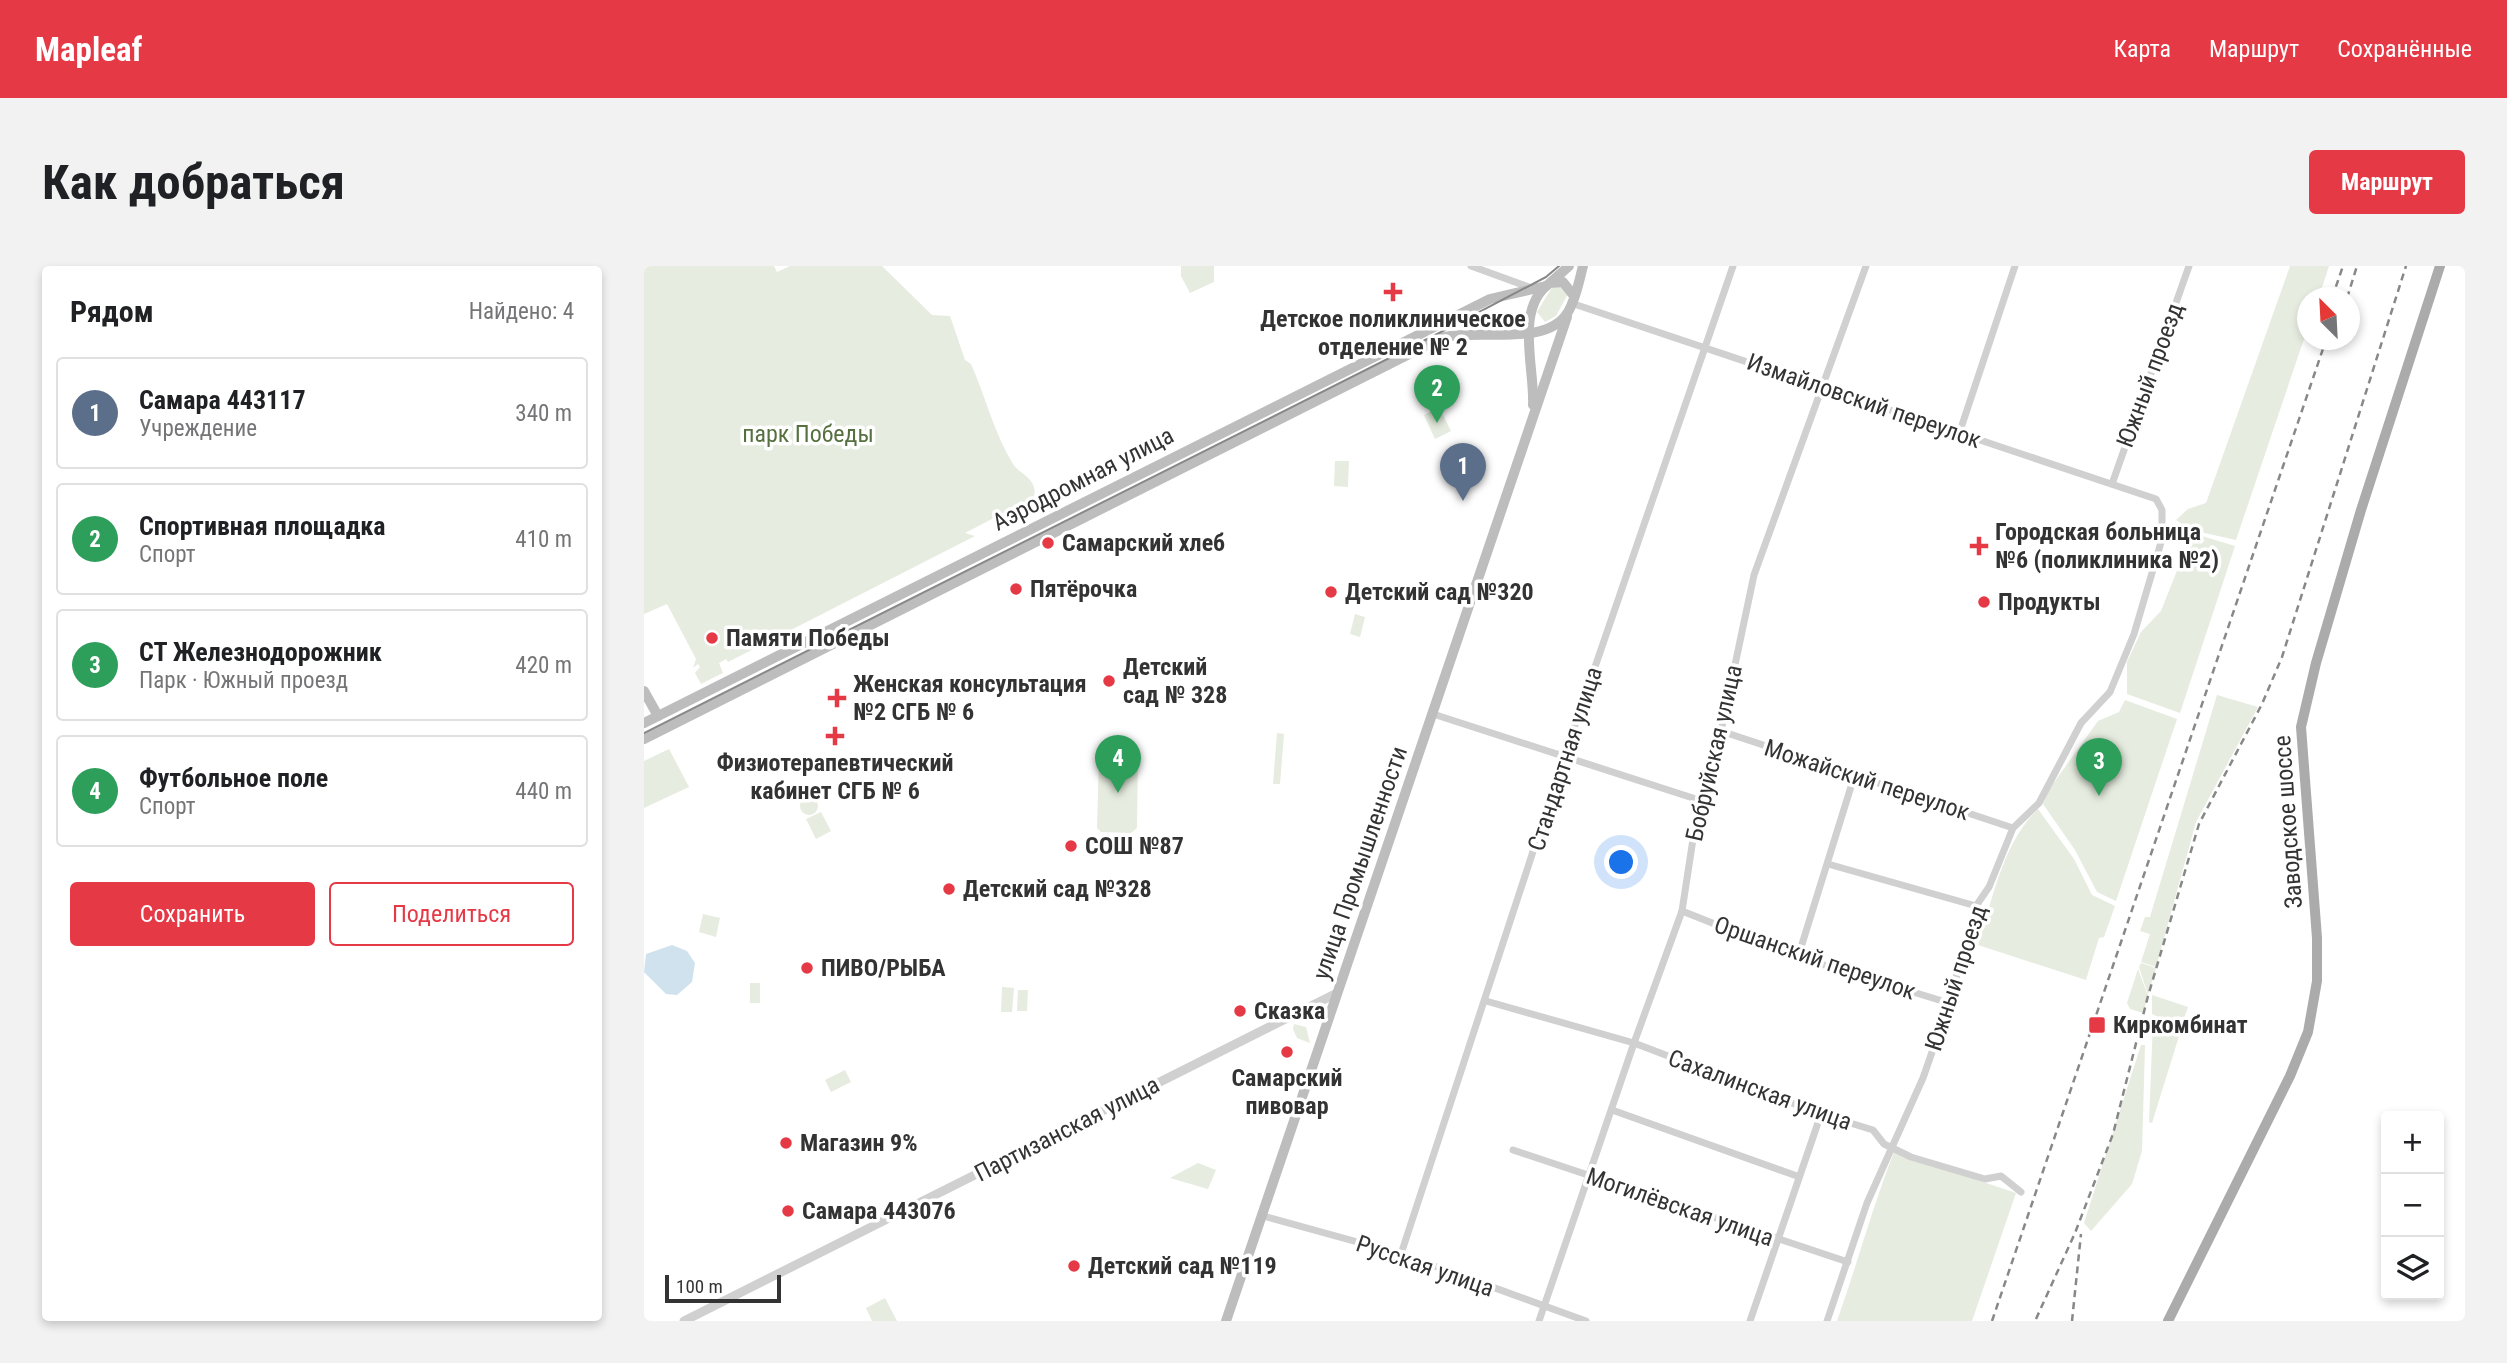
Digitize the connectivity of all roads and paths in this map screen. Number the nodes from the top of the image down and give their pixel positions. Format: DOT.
graph roads {
  1 [pos="1471,266"];
  2 [pos="1569,266"];
  3 [pos="1583,266"];
  4 [pos="1733,266"];
  5 [pos="1866,266"];
  6 [pos="2015,266"];
  7 [pos="2189,266"];
  8 [pos="2440,266"];
  9 [pos="1490,269"];
  10 [pos="1548,284"];
  11 [pos="1529,287"];
  12 [pos="1571,304"];
  13 [pos="1532,309"];
  14 [pos="1560,322"];
  15 [pos="1528,334"];
  16 [pos="1706,346"];
  17 [pos="1822,387"];
  18 [pos="1532,419"];
  19 [pos="1959,434"];
  20 [pos="2112,484"];
  21 [pos="2156,499"];
  22 [pos="644,691"];
  23 [pos="1433,713"];
  24 [pos="658,716"];
  25 [pos="644,723"];
  26 [pos="1721,731"];
  27 [pos="644,740"];
  28 [pos="1564,757"];
  29 [pos="1854,777"];
  30 [pos="1699,800"];
  31 [pos="2013,828"];
  32 [pos="1828,864"];
  33 [pos="1976,906"];
  34 [pos="1682,911"];
  35 [pos="1798,957"];
  36 [pos="1337,993"];
  37 [pos="1486,1001"];
  38 [pos="1949,1003"];
  39 [pos="1633,1043"];
  40 [pos="1612,1110"];
  41 [pos="1821,1114"];
  42 [pos="1893,1149"];
  43 [pos="1513,1150"];
  44 [pos="1589,1175"];
  45 [pos="1797,1176"];
  46 [pos="2021,1192"];
  47 [pos="1263,1216"];
  48 [pos="1778,1240"];
  49 [pos="1401,1254"];
  50 [pos="1848,1262"];
  51 [pos="1544,1307"];
  52 [pos="684,1321"];
  53 [pos="1227,1321"];
  54 [pos="1539,1321"];
  55 [pos="1586,1321"];
  56 [pos="1749,1321"];
  57 [pos="1828,1321"];
  58 [pos="2168,1321"];
  1 -- 9 [label="street"];
  2 -- 10 [label="main road"];
  3 -- 12 [label="main road, улица Промышленности"];
  4 -- 16 [label="street, Стандартная улица"];
  5 -- 17 [label="street, Бобруйская улица"];
  6 -- 19 [label="street"];
  7 -- 20 [label="street, Южный проезд"];
  8 -- 58 [label="main road, Заводское шоссе"];
  9 -- 11 [label="street"];
  10 -- 11 [label="main road, Аэродромная улица"];
  10 -- 12 [label="main road"];
  10 -- 13 [label="main road"];
  11 -- 24 [label="main road, Аэродромная улица"];
  12 -- 14 [label="main road"];
  12 -- 16 [label="street, Измайловский переулок"];
  12 -- 18 [label="main road, улица Промышленности"];
  13 -- 14 [label="main road"];
  13 -- 15 [label="main road, улица Промышленности"];
  14 -- 15 [label="main road"];
  15 -- 18 [label="main road, улица Промышленности"];
  15 -- 27 [label="main road, Аэродромная улица"];
  16 -- 17 [label="street, Измайловский переулок"];
  16 -- 28 [label="street, Стандартная улица"];
  17 -- 19 [label="street, Измайловский переулок"];
  17 -- 26 [label="street, Бобруйская улица"];
  18 -- 23 [label="main road, улица Промышленности"];
  19 -- 20 [label="street, Измайловский переулок"];
  20 -- 21 [label="street, Измайловский переулок"];
  21 -- 31 [label="street, Южный проезд"];
  22 -- 24 [label="main road"];
  23 -- 28 [label="street"];
  23 -- 36 [label="main road, улица Промышленности"];
  24 -- 25 [label="main road, Аэродромная улица"];
  26 -- 29 [label="street, Можайский переулок"];
  26 -- 30 [label="street, Бобруйская улица"];
  28 -- 30 [label="street"];
  28 -- 37 [label="street, Стандартная улица"];
  29 -- 31 [label="street, Можайский переулок"];
  29 -- 32 [label="street"];
  30 -- 34 [label="street, Бобруйская улица"];
  31 -- 33 [label="street, Южный проезд"];
  32 -- 33 [label="street"];
  32 -- 35 [label="street"];
  33 -- 38 [label="street, Южный проезд"];
  34 -- 35 [label="street, Оршанский переулок"];
  34 -- 39 [label="street, Бобруйская улица"];
  35 -- 38 [label="street, Оршанский переулок"];
  36 -- 47 [label="main road, улица Промышленности"];
  36 -- 52 [label="street, Партизанская улица"];
  37 -- 39 [label="street, Сахалинская улица"];
  37 -- 49 [label="street, Стандартная улица"];
  38 -- 42 [label="street, Южный проезд"];
  39 -- 40 [label="street, Бобруйская улица"];
  39 -- 41 [label="street, Сахалинская улица"];
  40 -- 44 [label="street, Бобруйская улица"];
  40 -- 45 [label="street"];
  41 -- 42 [label="street, Сахалинская улица"];
  41 -- 45 [label="street"];
  42 -- 46 [label="street, Сахалинская улица"];
  42 -- 50 [label="street, Южный проезд"];
  43 -- 44 [label="street, Могилёвская улица"];
  44 -- 48 [label="street, Могилёвская улица"];
  44 -- 51 [label="street, Бобруйская улица"];
  45 -- 48 [label="street"];
  47 -- 49 [label="street, Русская улица"];
  47 -- 53 [label="main road, улица Промышленности"];
  48 -- 50 [label="street, Могилёвская улица"];
  48 -- 56 [label="street"];
  49 -- 51 [label="street, Русская улица"];
  50 -- 57 [label="street, Южный проезд"];
  51 -- 54 [label="street, Бобруйская улица"];
  51 -- 55 [label="street, Русская улица"];
}
